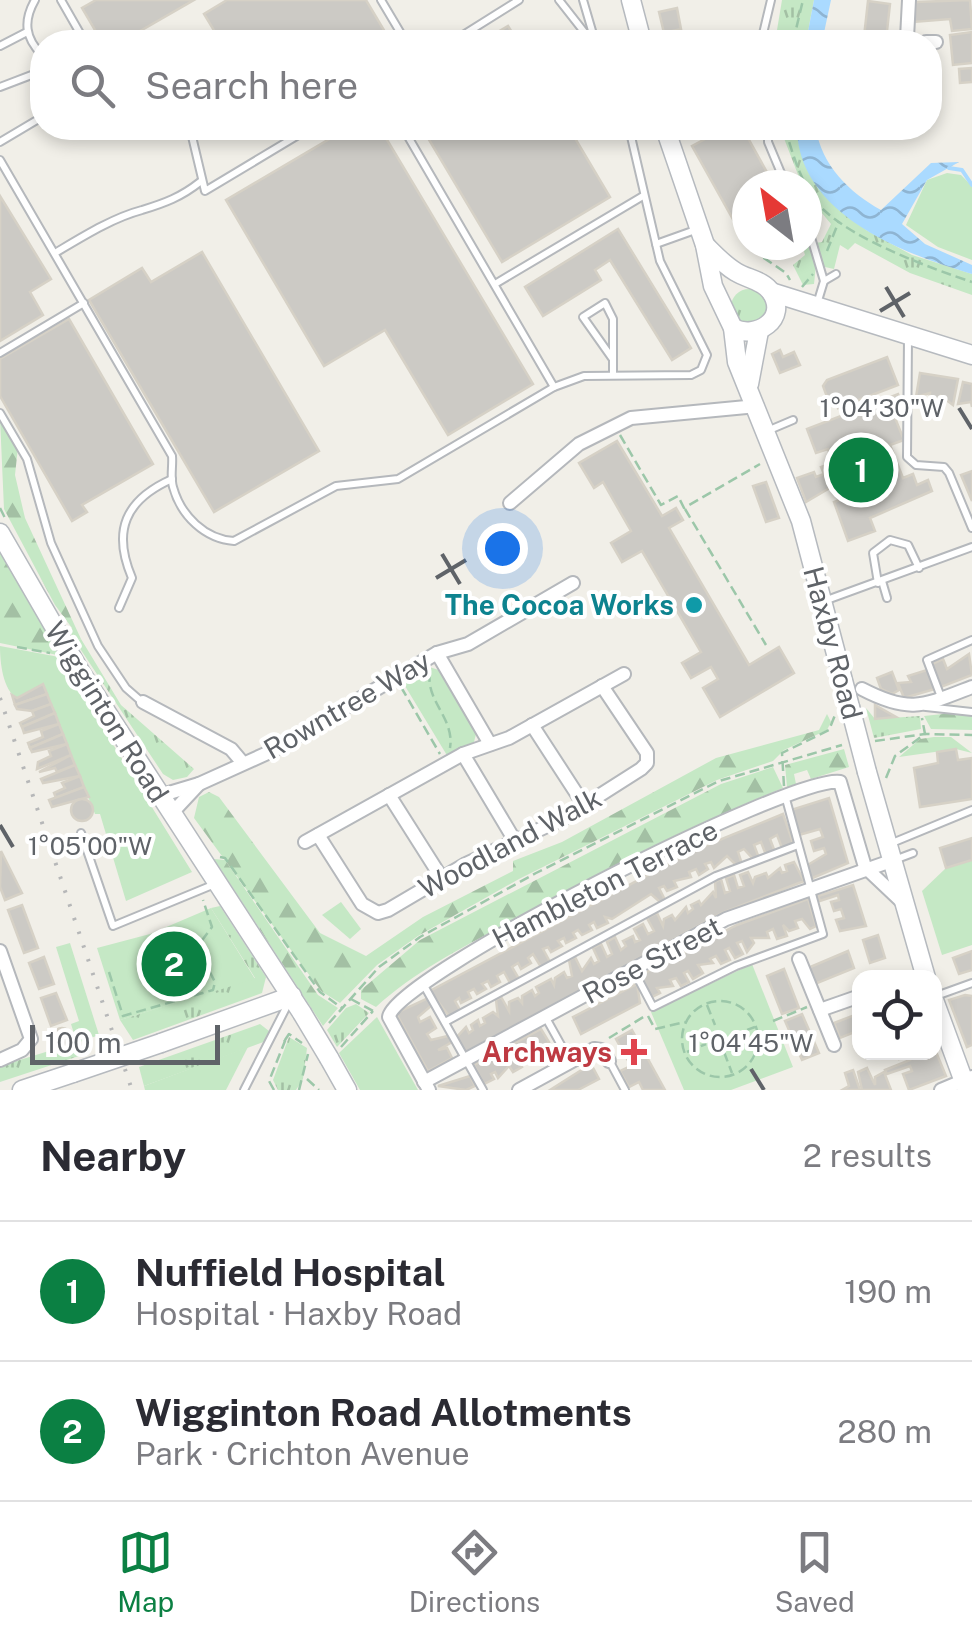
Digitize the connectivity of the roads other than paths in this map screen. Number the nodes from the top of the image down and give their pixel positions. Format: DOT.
graph roads {
  1 [pos="35,0"];
  2 [pos="61,0"];
  3 [pos="381,0"];
  4 [pos="520,0"];
  5 [pos="559,0"];
  6 [pos="583,0"];
  7 [pos="631,0"];
  8 [pos="771,0"];
  9 [pos="909,0"];
  10 [pos="78,30"];
  11 [pos="399,30"];
  12 [pos="471,30"];
  13 [pos="583,30"];
  14 [pos="590,30"];
  15 [pos="639,30"];
  16 [pos="765,30"];
  17 [pos="907,30"];
  18 [pos="27,32"];
  19 [pos="30,37"];
  20 [pos="0,46"];
  21 [pos="30,76"];
  22 [pos="0,87"];
  23 [pos="30,123"];
  24 [pos="192,140"];
  25 [pos="290,140"];
  26 [pos="410,140"];
  27 [pos="631,140"];
  28 [pos="669,140"];
  29 [pos="768,140"];
  30 [pos="0,142"];
  31 [pos="0,160"];
  32 [pos="780,170"];
  33 [pos="200,182"];
  34 [pos="643,196"];
  35 [pos="702,237"];
  36 [pos="656,244"];
  37 [pos="55,253"];
  38 [pos="820,260"];
  39 [pos="836,274"];
  40 [pos="752,280"];
  41 [pos="824,280"];
  42 [pos="495,284"];
  43 [pos="780,294"];
  44 [pos="84,303"];
  45 [pos="812,305"];
  46 [pos="774,316"];
  47 [pos="728,319"];
  48 [pos="759,331"];
  49 [pos="908,338"];
  50 [pos="0,353"];
  51 [pos="972,355"];
  52 [pos="612,358"];
  53 [pos="613,375"];
  54 [pos="554,386"];
  55 [pos="749,386"];
  56 [pos="756,406"];
  57 [pos="0,412"];
  58 [pos="793,420"];
  59 [pos="766,432"];
  60 [pos="172,479"];
  61 [pos="510,503"];
  62 [pos="972,528"];
  63 [pos="0,532"];
  64 [pos="972,547"];
  65 [pos="919,568"];
  66 [pos="880,582"];
  67 [pos="573,583"];
  68 [pos="888,598"];
  69 [pos="823,602"];
  70 [pos="120,608"];
  71 [pos="972,640"];
  72 [pos="437,653"];
  73 [pos="624,674"];
  74 [pos="602,686"];
  75 [pos="972,687"];
  76 [pos="862,688"];
  77 [pos="942,699"];
  78 [pos="143,702"];
  79 [pos="920,707"];
  80 [pos="972,712"];
  81 [pos="532,725"];
  82 [pos="490,744"];
  83 [pos="463,754"];
  84 [pos="242,762"];
  85 [pos="198,784"];
  86 [pos="389,794"];
  87 [pos="159,796"];
  88 [pos="786,797"];
  89 [pos="584,805"];
  90 [pos="972,810"];
  91 [pos="171,814"];
  92 [pos="81,833"];
  93 [pos="318,834"];
  94 [pos="305,842"];
  95 [pos="516,842"];
  96 [pos="798,846"];
  97 [pos="889,853"];
  98 [pos="914,853"];
  99 [pos="865,868"];
  100 [pos="441,877"];
  101 [pos="208,887"];
  102 [pos="810,887"];
  103 [pos="904,904"];
  104 [pos="0,952"];
  105 [pos="799,959"];
  106 [pos="633,970"];
  107 [pos="920,970"];
  108 [pos="422,981"];
  109 [pos="972,983"];
  110 [pos="942,995"];
  111 [pos="292,996"];
  112 [pos="852,998"];
  113 [pos="819,1007"];
  114 [pos="546,1017"];
  115 [pos="942,1018"];
  116 [pos="445,1022"];
  117 [pos="834,1045"];
  118 [pos="566,1054"];
  119 [pos="0,1060"];
  120 [pos="466,1060"];
  121 [pos="609,1061"];
  122 [pos="968,1083"];
  123 [pos="426,1086"];
  124 [pos="22,1090"];
  125 [pos="244,1090"];
  126 [pos="347,1090"];
  127 [pos="483,1090"];
  128 [pos="519,1090"];
  129 [pos="624,1090"];
  130 [pos="941,1090"];
  1 -- 18 [label="lane"];
  2 -- 10 [label="lane"];
  3 -- 11 [label="lane"];
  4 -- 12 [label="lane"];
  5 -- 13 [label="lane"];
  6 -- 14 [label="lane"];
  7 -- 15 [label="street"];
  8 -- 16 [label="lane"];
  9 -- 17 [label="street"];
  18 -- 19 [label="lane"];
  18 -- 20 [label="lane"];
  21 -- 22 [label="lane"];
  23 -- 30 [label="lane"];
  24 -- 33 [label="lane"];
  25 -- 33 [label="lane"];
  26 -- 42 [label="lane"];
  27 -- 34 [label="lane"];
  28 -- 35 [label="street, Haxby Road"];
  29 -- 32 [label="lane"];
  31 -- 37 [label="lane"];
  33 -- 37 [label="lane"];
  34 -- 36 [label="lane"];
  34 -- 42 [label="lane"];
  35 -- 36 [label="lane"];
  35 -- 40 [label="street"];
  35 -- 47 [label="street, Haxby Road"];
  36 -- 53 [label="lane"];
  37 -- 44 [label="lane"];
  38 -- 41 [label="lane"];
  39 -- 41 [label="lane"];
  40 -- 43 [label="street"];
  40 -- 47 [label="street"];
  41 -- 45 [label="lane"];
  42 -- 54 [label="lane"];
  43 -- 45 [label="street"];
  43 -- 46 [label="street"];
  44 -- 50 [label="lane"];
  44 -- 60 [label="lane"];
  45 -- 46 [label="street"];
  45 -- 49 [label="street"];
  46 -- 48 [label="street"];
  47 -- 48 [label="street"];
  47 -- 55 [label="street, Haxby Road"];
  48 -- 55 [label="street, Haxby Road"];
  49 -- 51 [label="street"];
  49 -- 62 [label="lane"];
  52 -- 52 [label="lane"];
  52 -- 53 [label="lane"];
  53 -- 54 [label="lane"];
  54 -- 60 [label="lane"];
  55 -- 56 [label="street, Haxby Road"];
  56 -- 59 [label="street, Haxby Road"];
  56 -- 61 [label="street"];
  57 -- 78 [label="lane"];
  58 -- 59 [label="lane"];
  59 -- 69 [label="street, Haxby Road"];
  60 -- 70 [label="lane"];
  63 -- 87 [label="street, Wigginton Road"];
  64 -- 65 [label="lane"];
  65 -- 66 [label="lane"];
  65 -- 66 [label="lane"];
  66 -- 68 [label="lane"];
  66 -- 69 [label="lane"];
  67 -- 72 [label="street, Rowntree Way"];
  69 -- 97 [label="street, Haxby Road, bridge"];
  71 -- 77 [label="lane"];
  72 -- 82 [label="street"];
  72 -- 84 [label="street, Rowntree Way"];
  73 -- 74 [label="street"];
  74 -- 81 [label="street"];
  74 -- 89 [label="street, Woodland Walk"];
  75 -- 77 [label="street"];
  76 -- 79 [label="street"];
  77 -- 79 [label="street"];
  78 -- 84 [label="street"];
  79 -- 80 [label="lane"];
  81 -- 82 [label="street"];
  81 -- 89 [label="street"];
  82 -- 83 [label="street"];
  83 -- 86 [label="street"];
  83 -- 95 [label="street"];
  84 -- 85 [label="street, Rowntree Way"];
  85 -- 87 [label="street, Rowntree Way"];
  85 -- 91 [label="street, Rowntree Way"];
  86 -- 93 [label="street"];
  86 -- 100 [label="street"];
  87 -- 91 [label="street, Wigginton Road"];
  88 -- 96 [label="lane"];
  88 -- 99 [label="street, Hambleton Terrace"];
  88 -- 108 [label="street, Hambleton Terrace"];
  89 -- 95 [label="street, Woodland Walk"];
  90 -- 97 [label="lane"];
  91 -- 101 [label="street, Wigginton Road"];
  92 -- 101 [label="lane"];
  93 -- 94 [label="street"];
  93 -- 100 [label="street, Woodland Walk"];
  95 -- 100 [label="street, Woodland Walk"];
  96 -- 102 [label="lane"];
  96 -- 116 [label="lane"];
  97 -- 98 [label="lane"];
  97 -- 99 [label="street, Rose Street"];
  97 -- 103 [label="street, Haxby Road"];
  99 -- 102 [label="street, Rose Street"];
  99 -- 103 [label="street"];
  101 -- 111 [label="street, Wigginton Road"];
  102 -- 106 [label="street, Rose Street"];
  102 -- 106 [label="lane"];
  103 -- 107 [label="street, Haxby Road"];
  104 -- 119 [label="street"];
  105 -- 113 [label="street"];
  106 -- 114 [label="street, Rose Street"];
  108 -- 116 [label="lane"];
  108 -- 123 [label="street, Hambleton Terrace"];
  109 -- 110 [label="lane"];
  111 -- 124 [label="street, bridge"];
  111 -- 125 [label="lane"];
  111 -- 126 [label="street, Wigginton Road, bridge"];
  112 -- 113 [label="street"];
  113 -- 117 [label="street"];
  114 -- 118 [label="lane"];
  114 -- 120 [label="street, Rose Street"];
  115 -- 122 [label="street"];
  116 -- 120 [label="lane"];
  120 -- 123 [label="street, Rose Street"];
  120 -- 127 [label="lane"];
  121 -- 128 [label="street"];
  121 -- 129 [label="lane"];
  122 -- 130 [label="street"];
}
